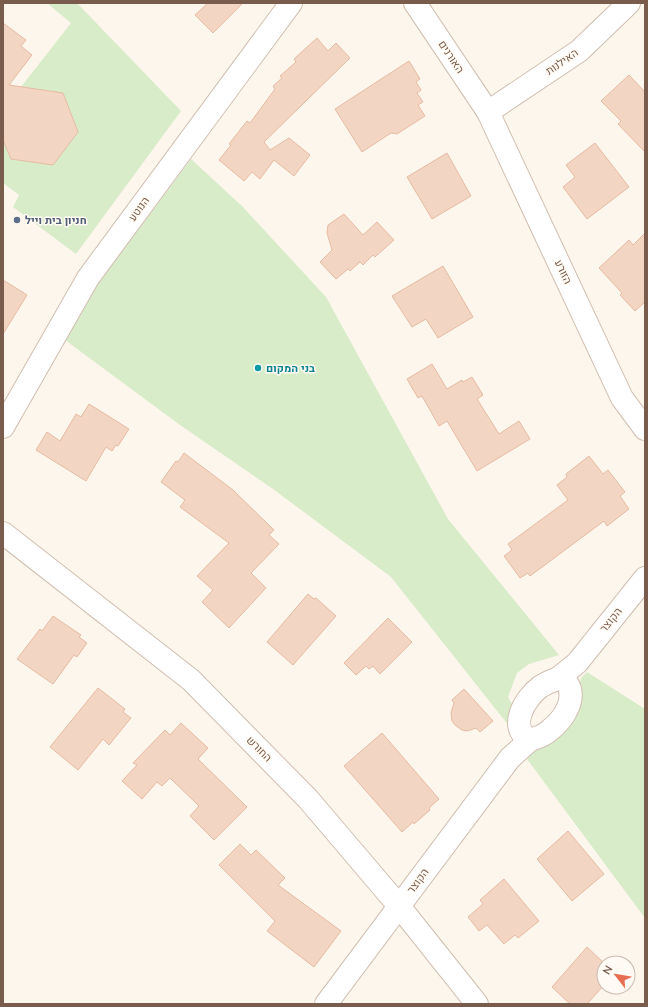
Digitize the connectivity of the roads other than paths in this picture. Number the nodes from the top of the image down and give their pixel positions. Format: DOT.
graph roads {
  1 [pos="291,3"];
  2 [pos="415,3"];
  3 [pos="629,3"];
  4 [pos="488,112"];
  5 [pos="3,427"];
  6 [pos="645,429"];
  7 [pos="3,533"];
  8 [pos="645,578"];
  9 [pos="564,683"];
  10 [pos="526,736"];
  11 [pos="399,906"];
  12 [pos="326,1004"];
  13 [pos="477,1004"];
  1 -- 5 [label="street, הנוטע"];
  2 -- 4 [label="street, האורנים"];
  3 -- 4 [label="street, האילנות"];
  4 -- 6 [label="street, הזורע"];
  7 -- 11 [label="street, החורש"];
  8 -- 9 [label="street, הקוצר"];
  9 -- 10 [label="street, הקוצר"];
  9 -- 10 [label="street"];
  10 -- 11 [label="street, הקוצר"];
  11 -- 12 [label="street, הקוצר"];
  11 -- 13 [label="street, החורש"];
}
